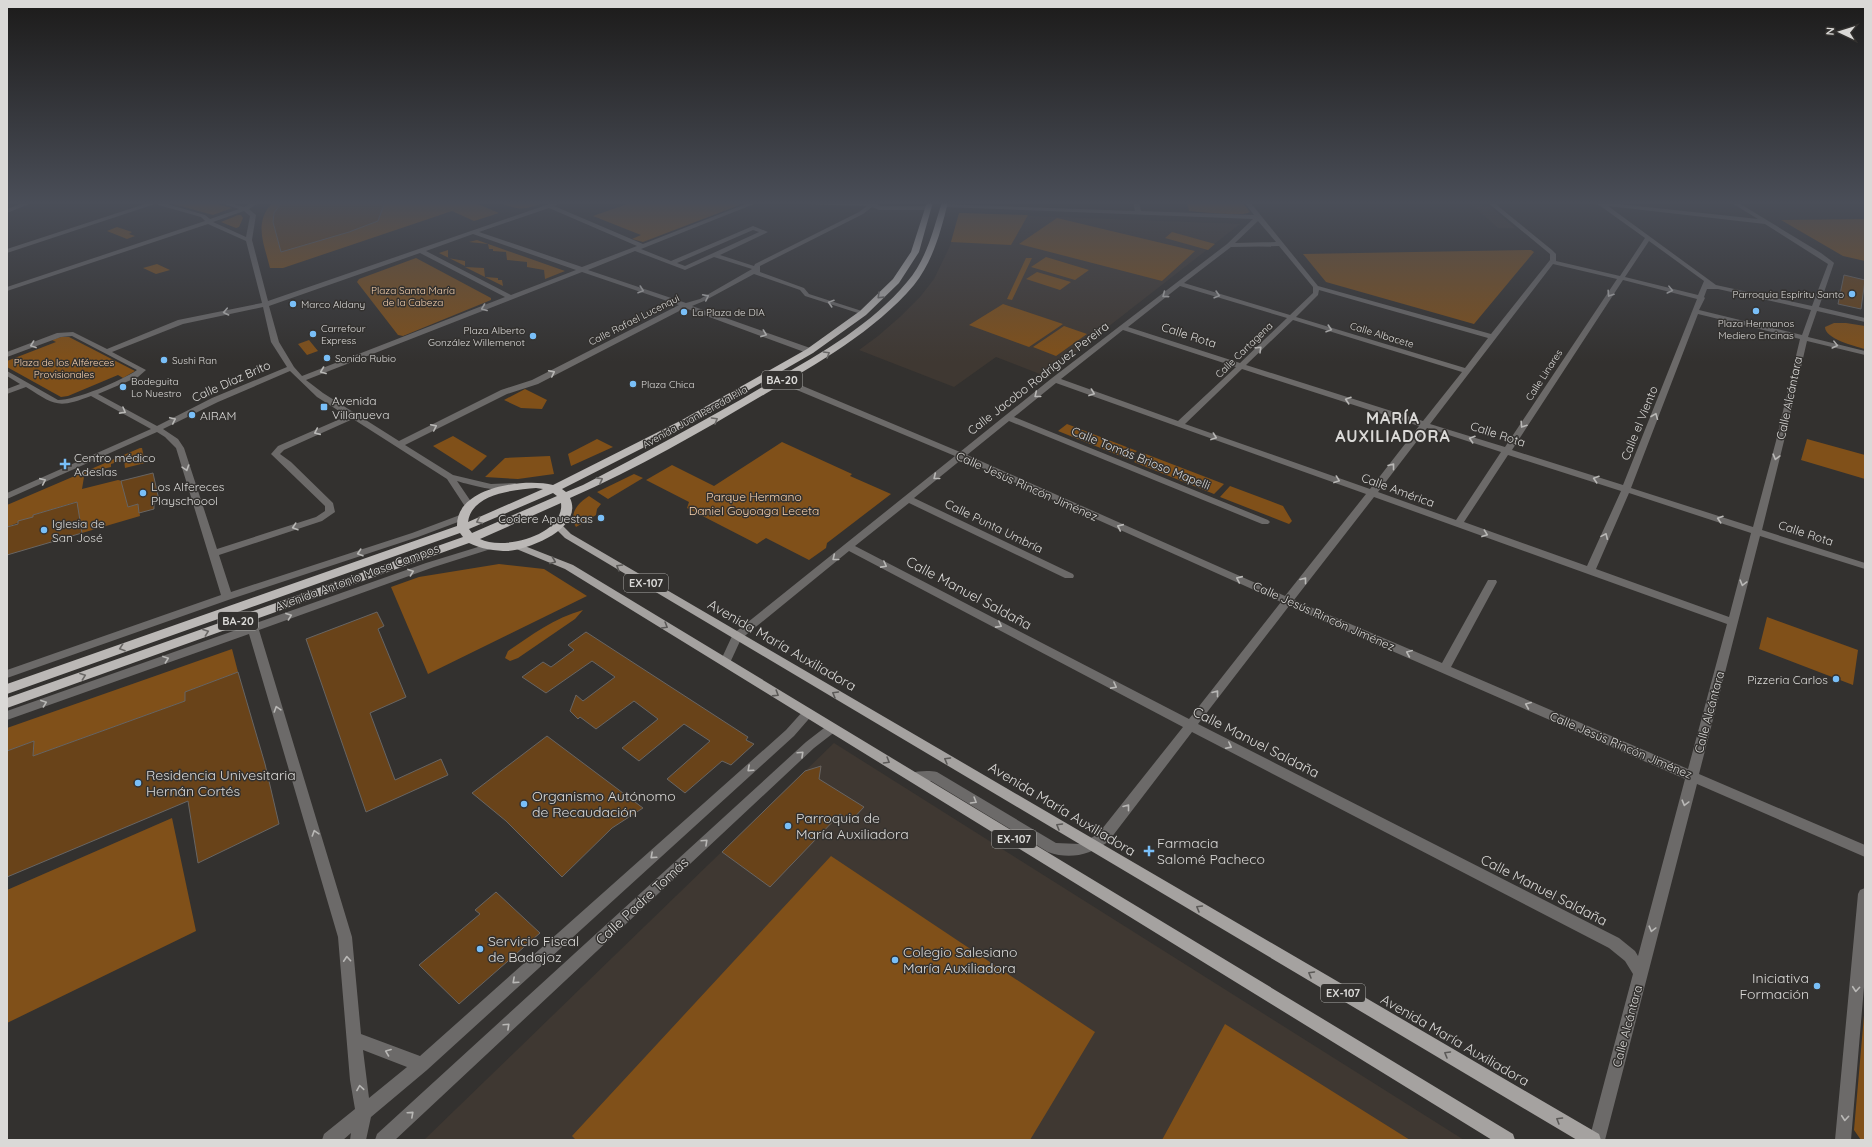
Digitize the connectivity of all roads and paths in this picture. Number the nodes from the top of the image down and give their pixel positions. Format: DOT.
graph roads {
  1 [pos="106,256"];
  2 [pos="253,256"];
  3 [pos="404,256"];
  4 [pos="430,256"];
  5 [pos="541,256"];
  6 [pos="619,256"];
  7 [pos="652,256"];
  8 [pos="689,256"];
  9 [pos="713,256"];
  10 [pos="716,256"];
  11 [pos="776,256"];
  12 [pos="912,256"];
  13 [pos="928,256"];
  14 [pos="1216,256"];
  15 [pos="1289,256"];
  16 [pos="1552,256"];
  17 [pos="1636,256"];
  18 [pos="1670,256"];
  19 [pos="1821,256"];
  20 [pos="1550,262"];
  21 [pos="671,263"];
  22 [pos="758,269"];
  23 [pos="583,270"];
  24 [pos="1620,278"];
  25 [pos="1180,284"];
  26 [pos="1706,284"];
  27 [pos="1316,287"];
  28 [pos="7,288"];
  29 [pos="511,298"];
  30 [pos="1702,298"];
  31 [pos="264,305"];
  32 [pos="684,305"];
  33 [pos="1814,308"];
  34 [pos="1697,312"];
  35 [pos="863,313"];
  36 [pos="1292,316"];
  37 [pos="1865,320"];
  38 [pos="1123,328"];
  39 [pos="1492,337"];
  40 [pos="1804,338"];
  41 [pos="7,348"];
  42 [pos="107,351"];
  43 [pos="810,351"];
  44 [pos="11,353"];
  45 [pos="1865,353"];
  46 [pos="1242,366"];
  47 [pos="291,368"];
  48 [pos="1466,371"];
  49 [pos="7,373"];
  50 [pos="789,376"];
  51 [pos="301,379"];
  52 [pos="1055,380"];
  53 [pos="27,384"];
  54 [pos="7,392"];
  55 [pos="91,393"];
  56 [pos="352,416"];
  57 [pos="1008,418"];
  58 [pos="1180,424"];
  59 [pos="1425,424"];
  60 [pos="155,429"];
  61 [pos="399,444"];
  62 [pos="1506,450"];
  63 [pos="961,456"];
  64 [pos="450,477"];
  65 [pos="517,486"];
  66 [pos="553,489"];
  67 [pos="1626,489"];
  68 [pos="1371,493"];
  69 [pos="7,496"];
  70 [pos="565,497"];
  71 [pos="908,499"];
  72 [pos="469,506"];
  73 [pos="1265,522"];
  74 [pos="1458,524"];
  75 [pos="558,526"];
  76 [pos="465,528"];
  77 [pos="1757,531"];
  78 [pos="491,546"];
  79 [pos="517,546"];
  80 [pos="849,547"];
  81 [pos="213,554"];
  82 [pos="1865,566"];
  83 [pos="1590,571"];
  84 [pos="1069,576"];
  85 [pos="1492,582"];
  86 [pos="227,597"];
  87 [pos="1288,601"];
  88 [pos="1733,622"];
  89 [pos="253,629"];
  90 [pos="737,637"];
  91 [pos="725,662"];
  92 [pos="1444,668"];
  93 [pos="7,674"];
  94 [pos="7,689"];
  95 [pos="7,703"];
  96 [pos="808,713"];
  97 [pos="7,716"];
  98 [pos="1190,726"];
  99 [pos="832,728"];
  100 [pos="1693,776"];
  101 [pos="914,777"];
  102 [pos="1098,842"];
  103 [pos="1865,851"];
  104 [pos="1865,894"];
  105 [pos="1641,973"];
  106 [pos="354,1039"];
  107 [pos="422,1065"];
  108 [pos="364,1112"];
  109 [pos="330,1140"];
  110 [pos="358,1140"];
  111 [pos="383,1140"];
  112 [pos="1507,1140"];
  113 [pos="1593,1140"];
  114 [pos="1597,1140"];
  115 [pos="1843,1140"];
  1 -- 28 [label="street"];
  2 -- 31 [label="street"];
  3 -- 31 [label="street"];
  4 -- 29 [label="street"];
  5 -- 23 [label="street"];
  6 -- 23 [label="street"];
  7 -- 21 [label="street"];
  8 -- 21 [label="street"];
  9 -- 21 [label="street"];
  10 -- 22 [label="street"];
  11 -- 22 [label="street, Calle Rafael Lucenqui"];
  12 -- 35 [label="highway, Avenida Juan Pereda Pila / BA-20, one-way"];
  50 -- 13 [label="highway, Avenida Juan Pereda Pila / BA-20, one-way"];
  14 -- 25 [label="street, Calle Jacobo Rodríguez Pereira"];
  15 -- 27 [label="street"];
  16 -- 20 [label="street"];
  17 -- 24 [label="street, Calle Linares"];
  18 -- 26 [label="street"];
  19 -- 33 [label="street, Calle Alcántara"];
  20 -- 24 [label="street"];
  20 -- 39 [label="street"];
  32 -- 22 [label="street, Calle Rafael Lucenqui, one-way"];
  35 -- 22 [label="street, one-way"];
  23 -- 29 [label="street"];
  23 -- 32 [label="street, one-way"];
  24 -- 30 [label="street, one-way"];
  24 -- 62 [label="street, Calle Linares, one-way"];
  25 -- 36 [label="street, Calle Albacete, one-way"];
  25 -- 38 [label="street, Calle Jacobo Rodríguez Pereira, one-way"];
  26 -- 30 [label="street, Calle el Viento"];
  26 -- 33 [label="street"];
  27 -- 36 [label="street, Calle Cartagena"];
  27 -- 39 [label="street"];
  29 -- 51 [label="street, one-way"];
  30 -- 34 [label="street, Calle el Viento"];
  31 -- 42 [label="street, one-way"];
  31 -- 47 [label="street"];
  32 -- 43 [label="street, one-way"];
  61 -- 32 [label="street, Calle Rafael Lucenqui, one-way"];
  33 -- 37 [label="street"];
  33 -- 40 [label="street, Calle Alcántara"];
  34 -- 40 [label="street"];
  67 -- 34 [label="street, Calle el Viento, one-way"];
  35 -- 43 [label="highway, Avenida Juan Pereda Pila / BA-20"];
  46 -- 36 [label="street, Calle Cartagena, one-way"];
  36 -- 48 [label="street, Calle Albacete, one-way"];
  38 -- 46 [label="street, Calle Rota"];
  38 -- 52 [label="street, Calle Jacobo Rodríguez Pereira"];
  39 -- 48 [label="street"];
  40 -- 45 [label="street, one-way"];
  40 -- 77 [label="street, Calle Alcántara, one-way"];
  41 -- 44 [label="street"];
  42 -- 44 [label="street, one-way"];
  42 -- 55 [label="street"];
  43 -- 66 [label="highway, Avenida Juan Pereda Pila / BA-20"];
  46 -- 58 [label="street, Calle Cartagena"];
  59 -- 46 [label="street, Calle Rota, one-way"];
  47 -- 51 [label="street"];
  60 -- 47 [label="street, Calle Díaz Brito, one-way"];
  48 -- 59 [label="street"];
  49 -- 53 [label="street"];
  50 -- 63 [label="street, Calle Jesús Rincón Jiménez"];
  70 -- 50 [label="highway, Avenida Juan Pereda Pila / BA-20, one-way"];
  51 -- 56 [label="street"];
  52 -- 57 [label="street, Calle Jacobo Rodríguez Pereira, one-way"];
  52 -- 58 [label="street, Calle América, one-way"];
  53 -- 54 [label="street"];
  53 -- 55 [label="street"];
  55 -- 60 [label="street, one-way"];
  56 -- 61 [label="street"];
  56 -- 81 [label="street, one-way"];
  57 -- 63 [label="street, Calle Jacobo Rodríguez Pereira"];
  57 -- 73 [label="street, Calle Tomás Brioso Mapelli"];
  58 -- 68 [label="street, Calle América, one-way"];
  62 -- 59 [label="street, Calle Rota, one-way"];
  68 -- 59 [label="street, one-way"];
  69 -- 60 [label="street, Calle Díaz Brito, one-way"];
  60 -- 81 [label="street, one-way"];
  61 -- 64 [label="street"];
  67 -- 62 [label="street, Calle Rota, one-way"];
  62 -- 74 [label="street, Calle Linares"];
  63 -- 71 [label="street, Calle Jacobo Rodríguez Pereira, one-way"];
  87 -- 63 [label="street, Calle Jesús Rincón Jiménez, one-way"];
  64 -- 65 [label="street"];
  64 -- 72 [label="street"];
  65 -- 66 [label="highway"];
  65 -- 72 [label="highway"];
  66 -- 70 [label="highway"];
  66 -- 76 [label="highway, BA-20, one-way"];
  77 -- 67 [label="street, Calle Rota, one-way"];
  83 -- 67 [label="street, Calle el Viento, one-way"];
  68 -- 74 [label="street, Calle América"];
  87 -- 68 [label="street, one-way"];
  70 -- 75 [label="highway"];
  70 -- 76 [label="highway, BA-20"];
  71 -- 80 [label="street, Calle Jacobo Rodríguez Pereira"];
  71 -- 84 [label="street, Calle Punta Umbría"];
  72 -- 76 [label="highway"];
  74 -- 83 [label="street, Calle América, one-way"];
  75 -- 79 [label="highway"];
  90 -- 75 [label="main road, Avenida María Auxiliadora / EX-107, one-way"];
  76 -- 78 [label="highway"];
  76 -- 86 [label="street, Avenida Antonio Masa Campos, one-way"];
  76 -- 94 [label="highway, Avenida Antonio Masa Campos / BA-20, one-way"];
  95 -- 76 [label="highway, Avenida Antonio Masa Campos / BA-20, one-way"];
  77 -- 82 [label="street, Calle Rota"];
  77 -- 88 [label="street, Calle Alcántara, one-way"];
  78 -- 79 [label="highway"];
  89 -- 78 [label="street, Avenida Antonio Masa Campos, one-way"];
  79 -- 91 [label="main road, EX-107, one-way"];
  80 -- 90 [label="street, Calle Jacobo Rodríguez Pereira, one-way"];
  80 -- 98 [label="street, Calle Manuel Saldaña, one-way"];
  81 -- 86 [label="street"];
  83 -- 88 [label="street, Calle América"];
  85 -- 92 [label="street"];
  86 -- 93 [label="street, Avenida Antonio Masa Campos"];
  92 -- 87 [label="street, Calle Jesús Rincón Jiménez, one-way"];
  98 -- 87 [label="street, one-way"];
  88 -- 100 [label="street, Calle Alcántara"];
  97 -- 89 [label="street, Avenida Antonio Masa Campos, one-way"];
  106 -- 89 [label="street, one-way"];
  90 -- 91 [label="street, Calle Jacobo Rodríguez Pereira"];
  102 -- 90 [label="main road, Avenida María Auxiliadora / EX-107, one-way"];
  91 -- 96 [label="main road, EX-107, one-way"];
  100 -- 92 [label="street, Calle Jesús Rincón Jiménez, one-way"];
  96 -- 99 [label="main road, EX-107"];
  96 -- 107 [label="street, Calle Padre Tomás, one-way"];
  102 -- 98 [label="street, one-way"];
  98 -- 105 [label="street, Calle Manuel Saldaña, one-way"];
  99 -- 101 [label="main road, EX-107, one-way"];
  111 -- 99 [label="street, Calle Padre Tomás, one-way"];
  100 -- 103 [label="street, Calle Jesús Rincón Jiménez"];
  100 -- 105 [label="street, Calle Alcántara, one-way"];
  101 -- 102 [label="street, one-way"];
  101 -- 112 [label="main road, EX-107"];
  113 -- 102 [label="main road, Avenida María Auxiliadora / EX-107, one-way"];
  104 -- 115 [label="street, one-way"];
  105 -- 114 [label="street, Calle Alcántara"];
  107 -- 106 [label="street, one-way"];
  108 -- 106 [label="street, one-way"];
  107 -- 108 [label="street, Calle Padre Tomás"];
  108 -- 109 [label="street, Calle Padre Tomás"];
  108 -- 110 [label="street"];
}
